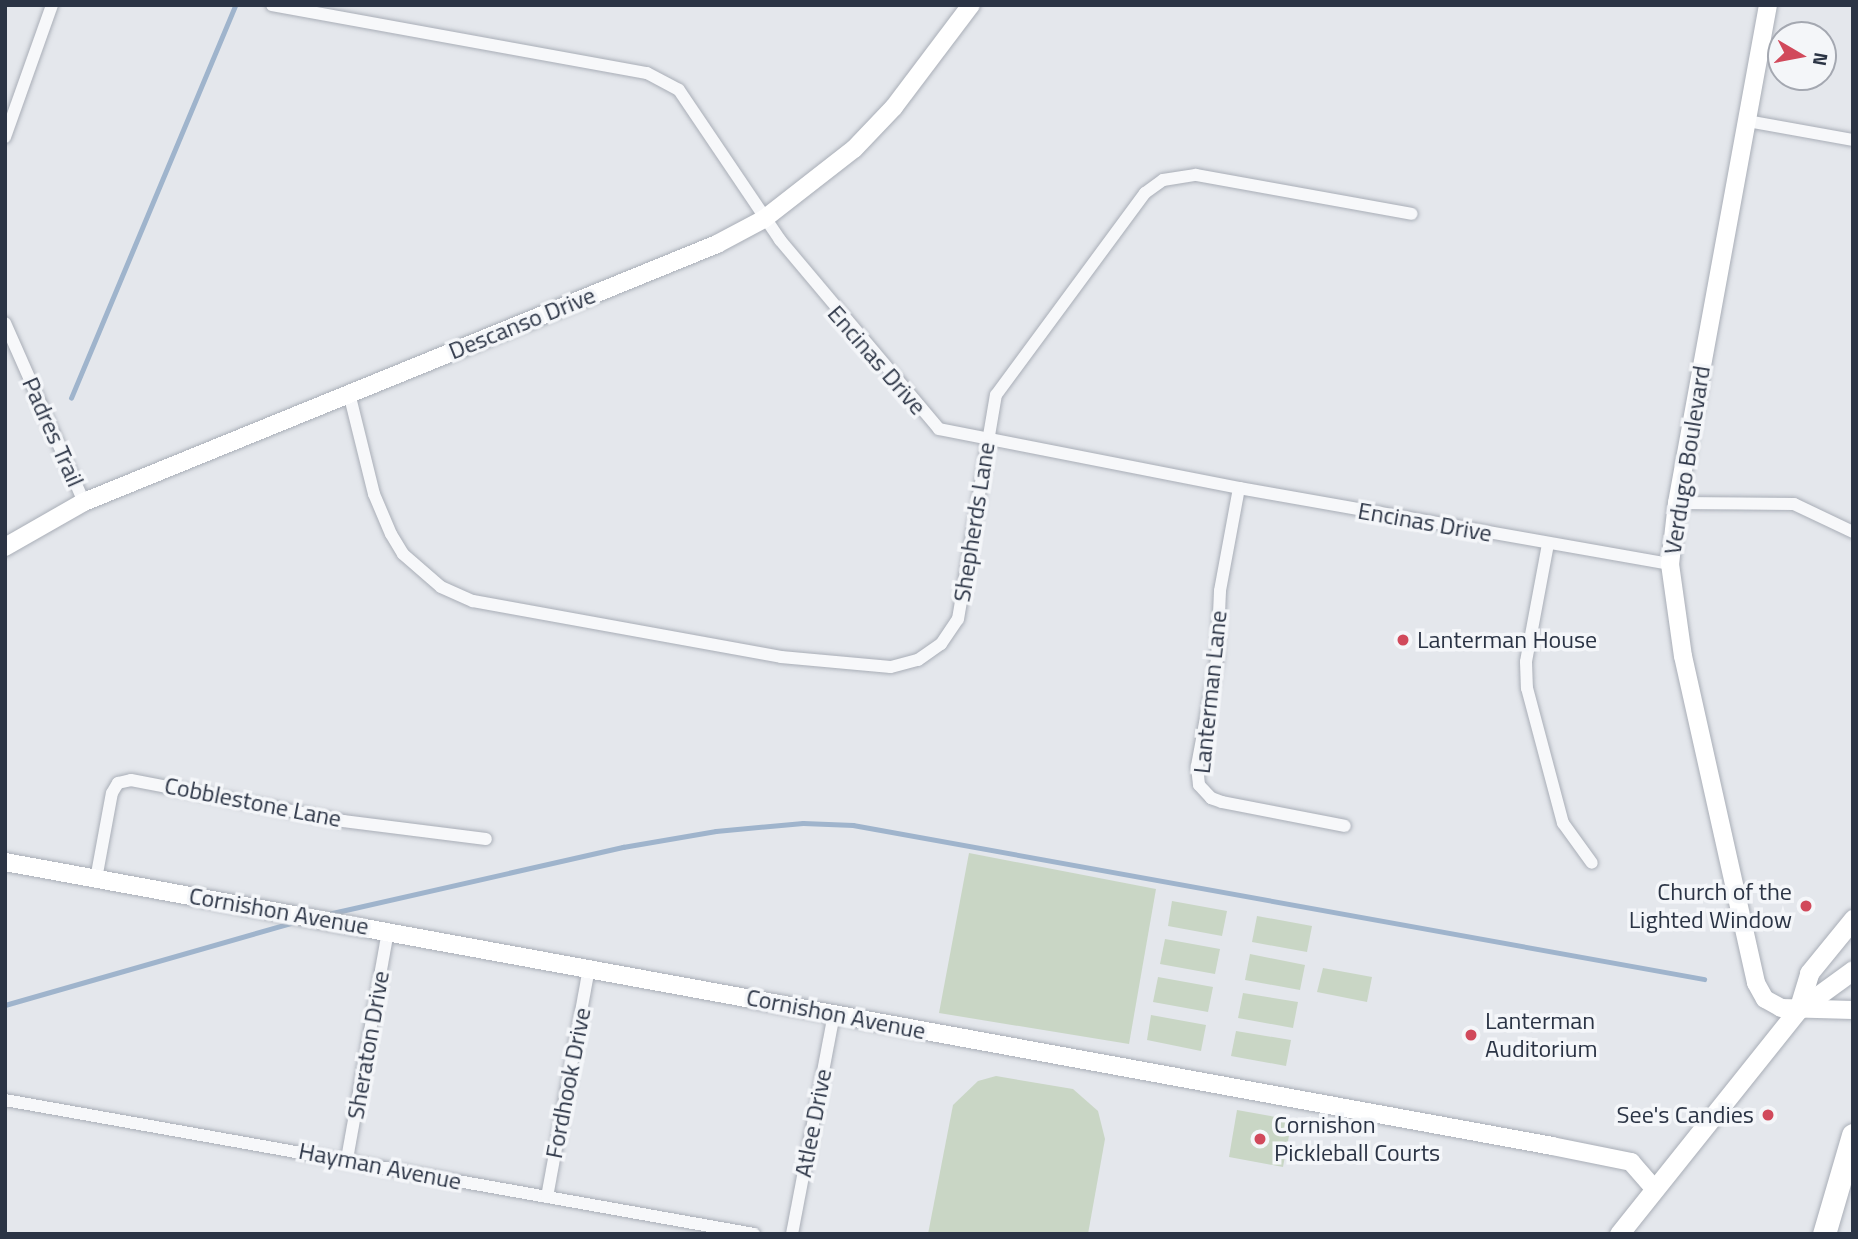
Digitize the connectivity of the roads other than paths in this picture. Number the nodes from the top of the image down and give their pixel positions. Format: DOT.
graph roads {
  1 [pos="52,5"];
  2 [pos="272,5"];
  3 [pos="971,5"];
  4 [pos="1768,5"];
  5 [pos="1747,121"];
  6 [pos="5,137"];
  7 [pos="1853,140"];
  8 [pos="1412,214"];
  9 [pos="764,219"];
  10 [pos="5,323"];
  11 [pos="349,393"];
  12 [pos="988,440"];
  13 [pos="1239,488"];
  14 [pos="84,502"];
  15 [pos="1677,503"];
  16 [pos="1853,532"];
  17 [pos="1548,544"];
  18 [pos="5,547"];
  19 [pos="1670,564"];
  20 [pos="1345,826"];
  21 [pos="486,839"];
  22 [pos="5,862"];
  23 [pos="1592,863"];
  24 [pos="96,879"];
  25 [pos="1853,919"];
  26 [pos="388,931"];
  27 [pos="589,970"];
  28 [pos="1853,970"];
  29 [pos="1798,1010"];
  30 [pos="1853,1010"];
  31 [pos="834,1013"];
  32 [pos="5,1100"];
  33 [pos="1853,1135"];
  34 [pos="347,1159"];
  35 [pos="1654,1190"];
  36 [pos="547,1197"];
  37 [pos="754,1234"];
  38 [pos="792,1234"];
  39 [pos="1619,1234"];
  40 [pos="1824,1234"];
  1 -- 6 [label="street"];
  2 -- 9 [label="street, Encinas Drive"];
  3 -- 9 [label="street, Descanso Drive"];
  4 -- 5 [label="street, Verdugo Boulevard"];
  5 -- 7 [label="street"];
  5 -- 15 [label="street, Verdugo Boulevard"];
  8 -- 12 [label="street, Shepherds Lane"];
  9 -- 11 [label="street, Descanso Drive"];
  9 -- 12 [label="street, Encinas Drive"];
  10 -- 14 [label="street, Padres Trail"];
  11 -- 12 [label="street, Shepherds Lane"];
  11 -- 14 [label="street, Descanso Drive"];
  12 -- 13 [label="street, Encinas Drive"];
  13 -- 17 [label="street, Encinas Drive"];
  13 -- 20 [label="street, Lanterman Lane"];
  14 -- 18 [label="street, Descanso Drive"];
  15 -- 16 [label="street"];
  15 -- 19 [label="street, Verdugo Boulevard"];
  17 -- 19 [label="street, Encinas Drive"];
  17 -- 23 [label="street"];
  19 -- 29 [label="street, Verdugo Boulevard"];
  21 -- 24 [label="street, Cobblestone Lane"];
  22 -- 24 [label="street, Cornishon Avenue"];
  24 -- 26 [label="street, Cornishon Avenue"];
  25 -- 29 [label="main road"];
  26 -- 27 [label="street, Cornishon Avenue"];
  26 -- 34 [label="street, Sheraton Drive"];
  27 -- 31 [label="street, Cornishon Avenue"];
  27 -- 36 [label="street, Fordhook Drive"];
  28 -- 29 [label="main road"];
  29 -- 30 [label="street, Verdugo Boulevard"];
  29 -- 35 [label="main road"];
  31 -- 35 [label="street, Cornishon Avenue"];
  31 -- 38 [label="street, Atlee Drive"];
  32 -- 34 [label="street, Hayman Avenue"];
  33 -- 40 [label="highway"];
  34 -- 36 [label="street, Hayman Avenue"];
  35 -- 39 [label="main road"];
  36 -- 37 [label="street, Hayman Avenue"];
}
